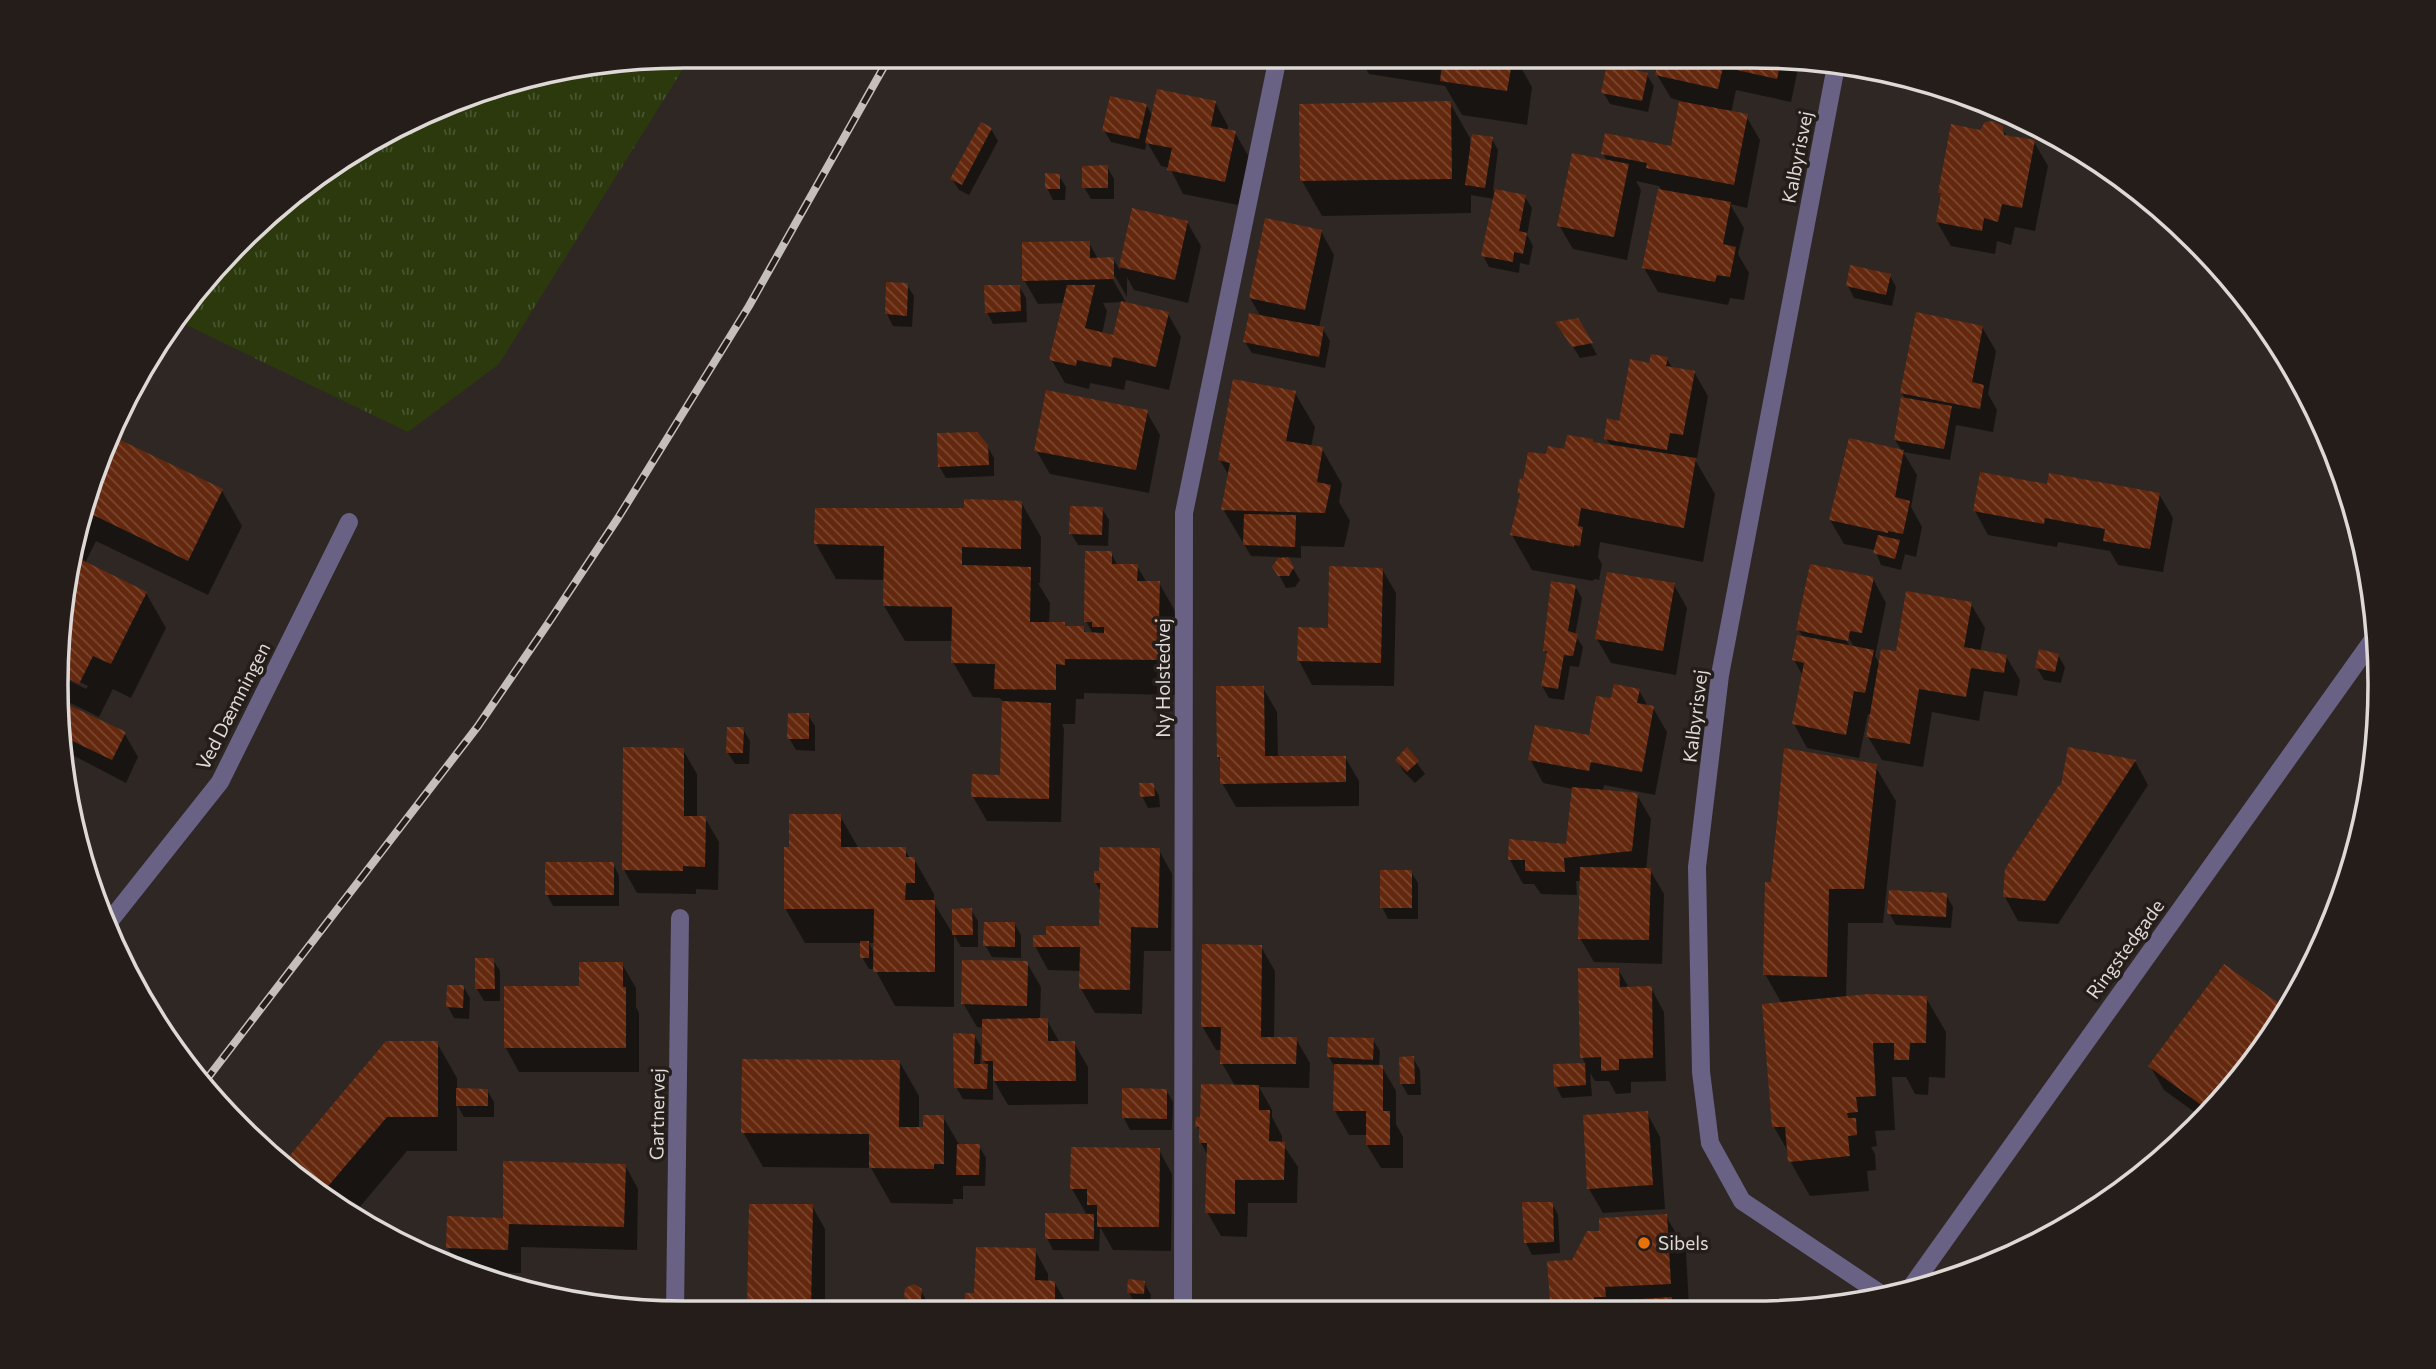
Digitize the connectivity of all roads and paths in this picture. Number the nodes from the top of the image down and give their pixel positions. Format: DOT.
graph roads {
  1 [pos="1276,68"];
  2 [pos="1834,74"];
  3 [pos="349,523"];
  4 [pos="2366,649"];
  5 [pos="114,916"];
  6 [pos="680,918"];
  7 [pos="1918,1278"];
  8 [pos="1873,1289"];
  9 [pos="675,1301"];
  10 [pos="1183,1301"];
  1 -- 10 [label="street, Ny Holstedvej"];
  2 -- 8 [label="street, Kalbyrisvej"];
  3 -- 5 [label="street, Ved Dæmningen"];
  4 -- 7 [label="street, Ringstedgade"];
  6 -- 9 [label="street, Gartnervej"];
}
